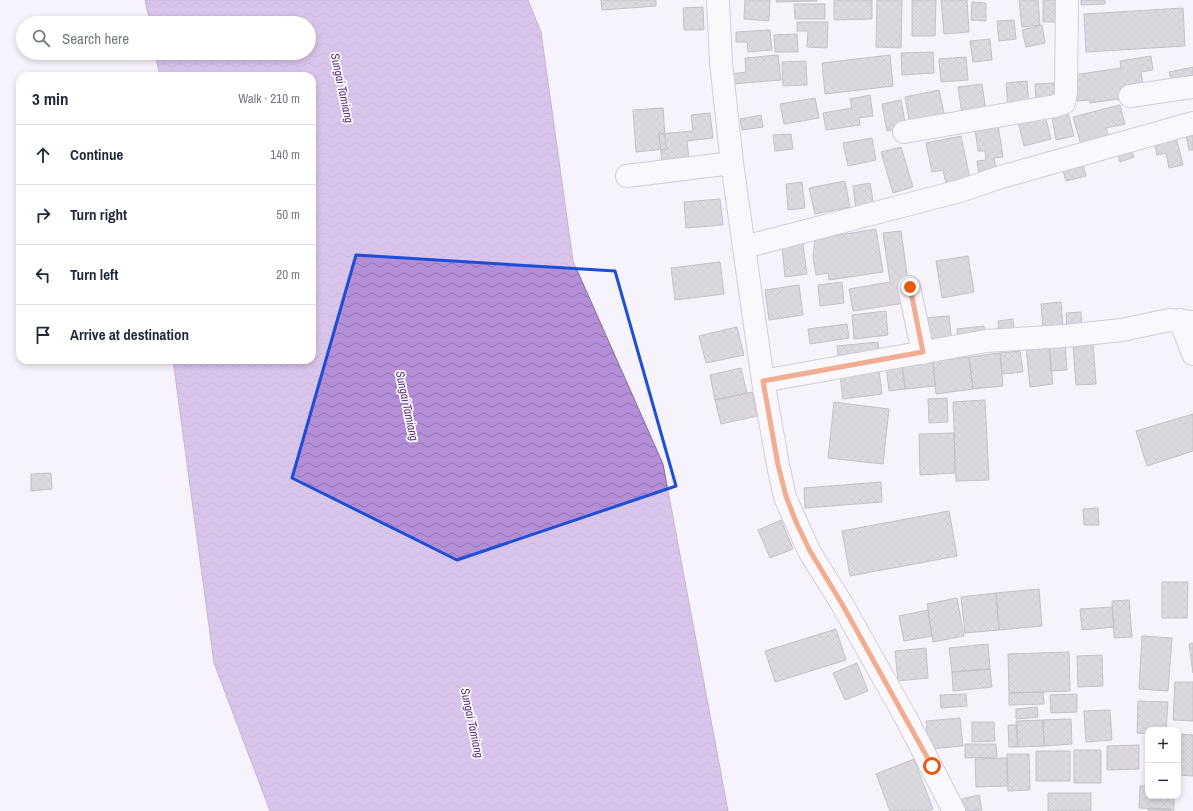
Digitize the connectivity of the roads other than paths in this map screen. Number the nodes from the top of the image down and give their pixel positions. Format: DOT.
graph roads {
  1 [pos="718,0"];
  2 [pos="1067,0"];
  3 [pos="1193,87"];
  4 [pos="1130,96"];
  5 [pos="1193,123"];
  6 [pos="904,132"];
  7 [pos="732,163"];
  8 [pos="627,176"];
  9 [pos="744,247"];
  10 [pos="910,287"];
  11 [pos="1186,321"];
  12 [pos="923,352"];
  13 [pos="1193,354"];
  14 [pos="763,381"];
  15 [pos="954,811"];
  1 -- 7 [label="street"];
  2 -- 6 [label="street"];
  3 -- 4 [label="street"];
  5 -- 9 [label="street"];
  7 -- 8 [label="street"];
  7 -- 9 [label="street"];
  9 -- 14 [label="street"];
  10 -- 12 [label="street"];
  11 -- 12 [label="street"];
  11 -- 13 [label="street"];
  12 -- 14 [label="street"];
  14 -- 15 [label="street"];
}
